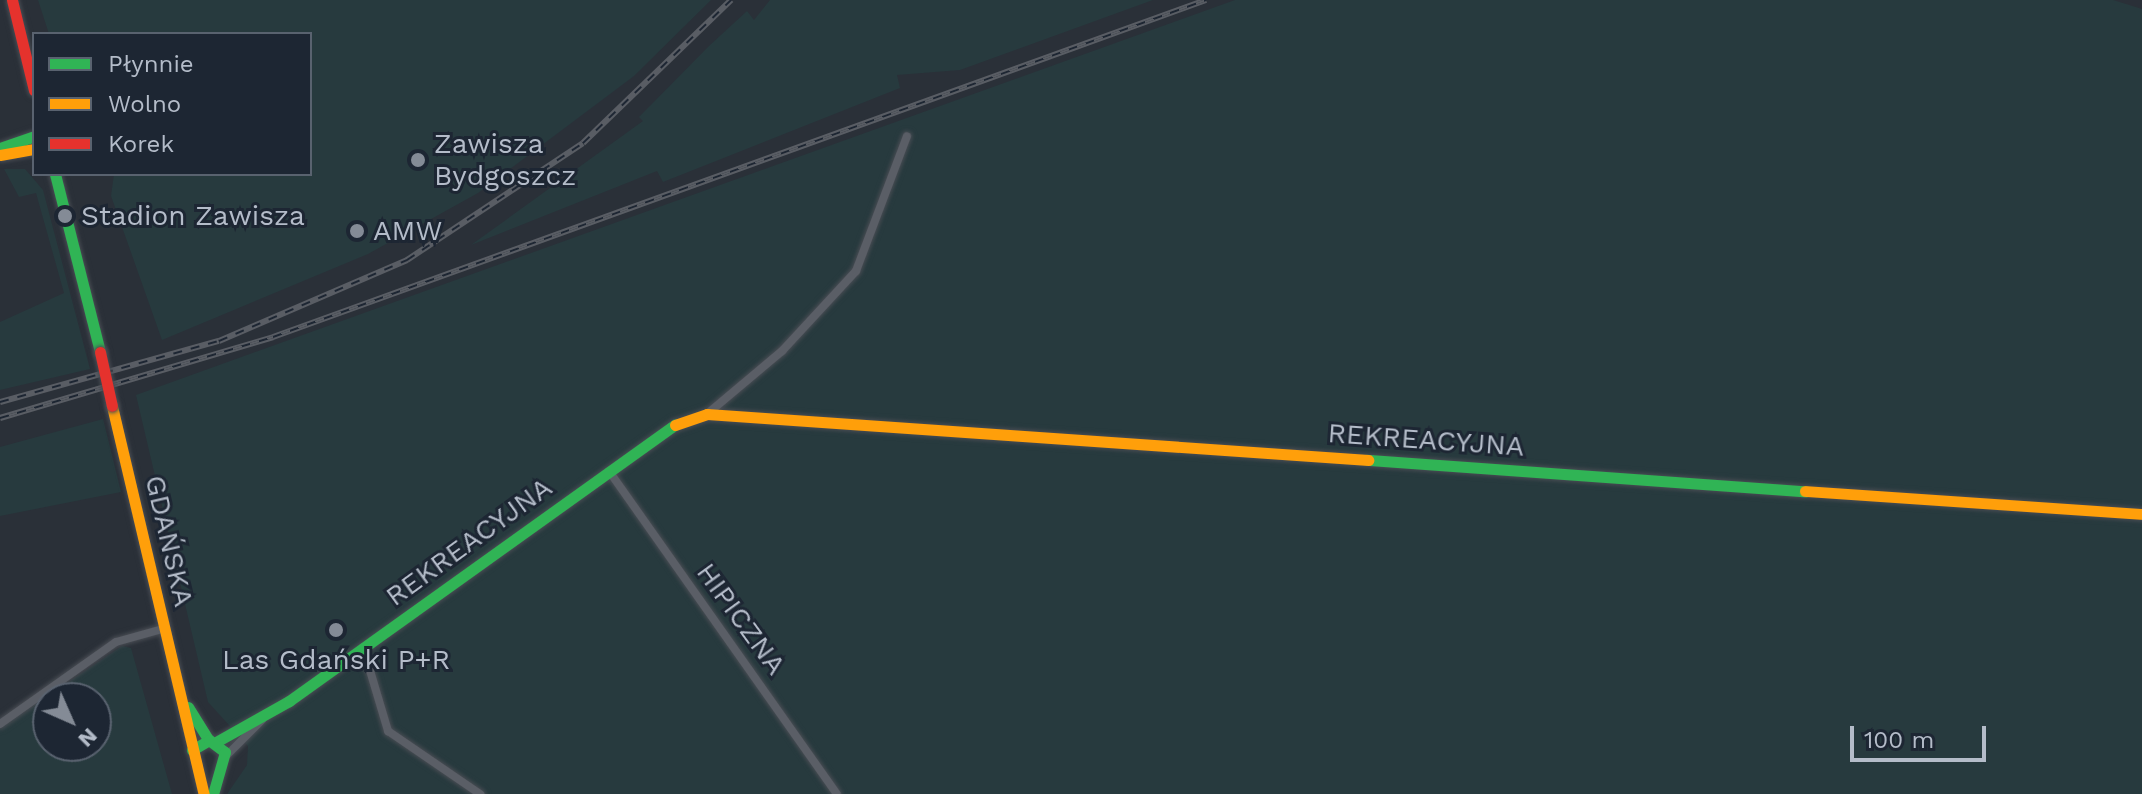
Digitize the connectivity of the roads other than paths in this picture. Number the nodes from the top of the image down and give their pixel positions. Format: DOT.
graph roads {
  1 [pos="12,0"];
  2 [pos="32,82"];
  3 [pos="907,136"];
  4 [pos="32,137"];
  5 [pos="32,149"];
  6 [pos="2,153"];
  7 [pos="56,176"];
  8 [pos="707,414"];
  9 [pos="609,471"];
  10 [pos="2142,514"];
  11 [pos="166,628"];
  12 [pos="363,647"];
  13 [pos="180,687"];
  14 [pos="264,718"];
  15 [pos="0,724"];
  16 [pos="212,741"];
  17 [pos="192,750"];
  18 [pos="226,756"];
  19 [pos="197,772"];
  20 [pos="217,773"];
  21 [pos="204,794"];
  22 [pos="213,794"];
  23 [pos="480,794"];
  24 [pos="837,794"];
  1 -- 2 [label="street"];
  3 -- 8 [label="street, REKREACYJNA"];
  4 -- 6 [label="street"];
  5 -- 6 [label="street"];
  7 -- 11 [label="street, GDAŃSKA, bridge"];
  8 -- 9 [label="street, REKREACYJNA"];
  8 -- 10 [label="street, REKREACYJNA"];
  9 -- 12 [label="street, REKREACYJNA"];
  9 -- 24 [label="street, HIPICZNA"];
  11 -- 13 [label="street, GDAŃSKA"];
  11 -- 15 [label="street"];
  12 -- 14 [label="street, REKREACYJNA"];
  12 -- 23 [label="street"];
  13 -- 16 [label="street, GDAŃSKA"];
  13 -- 17 [label="street, GDAŃSKA"];
  14 -- 16 [label="street, REKREACYJNA"];
  14 -- 18 [label="street, REKREACYJNA"];
  16 -- 17 [label="street"];
  16 -- 18 [label="street"];
  17 -- 19 [label="street"];
  18 -- 20 [label="street"];
  19 -- 20 [label="street"];
  19 -- 21 [label="street"];
  20 -- 22 [label="street"];
}
